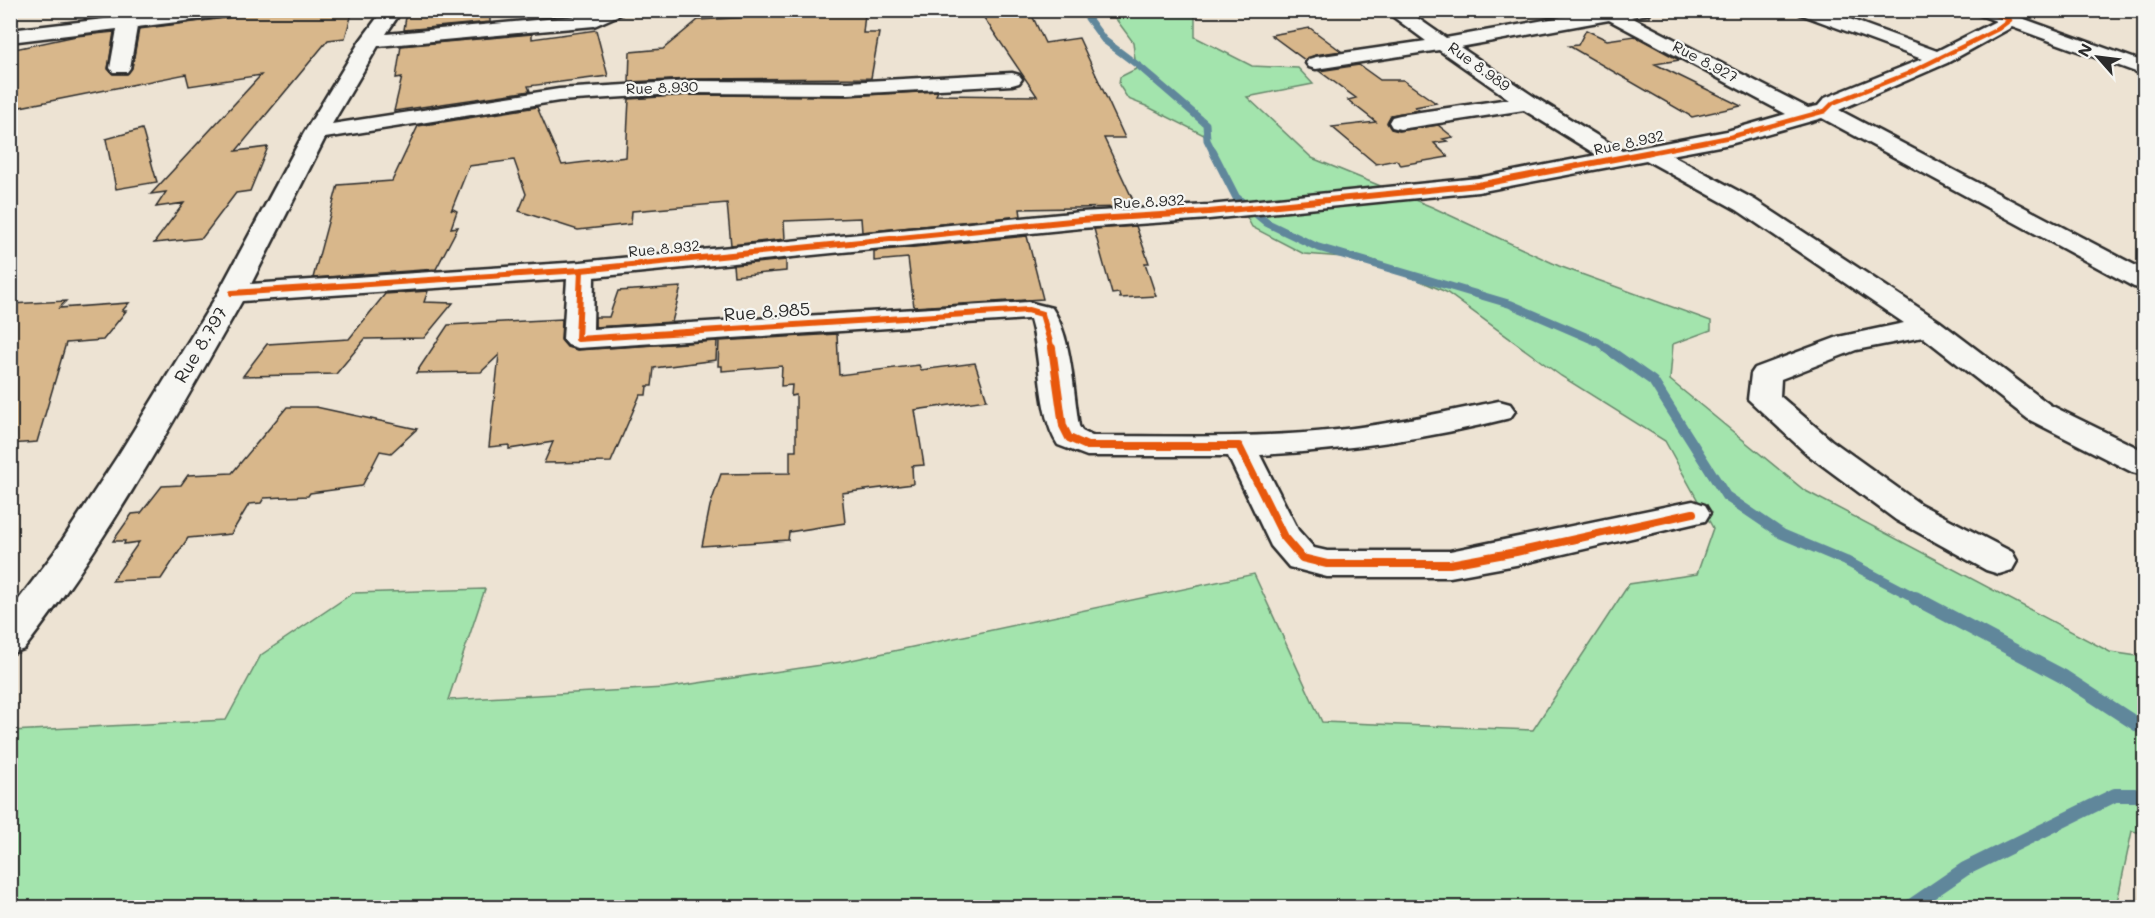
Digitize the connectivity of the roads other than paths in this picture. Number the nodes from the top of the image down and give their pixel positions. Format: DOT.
graph roads {
  1 [pos="232,10"];
  2 [pos="393,10"];
  3 [pos="615,10"];
  4 [pos="1393,10"];
  5 [pos="1642,10"];
  6 [pos="1806,10"];
  7 [pos="1983,10"];
  8 [pos="1609,12"];
  9 [pos="2009,15"];
  10 [pos="128,23"];
  11 [pos="10,36"];
  12 [pos="370,41"];
  13 [pos="1443,44"];
  14 [pos="1940,59"];
  15 [pos="1316,63"];
  16 [pos="120,68"];
  17 [pos="2145,69"];
  18 [pos="1012,79"];
  19 [pos="1528,103"];
  20 [pos="1815,113"];
  21 [pos="1400,123"];
  22 [pos="315,133"];
  23 [pos="1648,152"];
  24 [pos="1619,159"];
  25 [pos="581,270"];
  26 [pos="2145,282"];
  27 [pos="232,293"];
  28 [pos="1929,327"];
  29 [pos="1499,411"];
  30 [pos="1239,446"];
  31 [pos="2145,464"];
  32 [pos="1693,513"];
  33 [pos="2000,561"];
  34 [pos="10,639"];
  1 -- 10 [label="street"];
  2 -- 12 [label="street, Rue 8.797"];
  3 -- 12 [label="street"];
  4 -- 13 [label="street"];
  5 -- 8 [label="street, Rue 8.989"];
  6 -- 14 [label="street"];
  7 -- 9 [label="street"];
  8 -- 13 [label="street, Rue 8.989"];
  8 -- 20 [label="street, Rue 8.927"];
  9 -- 14 [label="street, Rue 8.932"];
  9 -- 17 [label="street"];
  10 -- 11 [label="street"];
  10 -- 16 [label="street"];
  12 -- 22 [label="street, Rue 8.797"];
  13 -- 15 [label="street"];
  13 -- 19 [label="street, Rue 8.989"];
  14 -- 20 [label="street, Rue 8.932"];
  18 -- 22 [label="street, Rue 8.930"];
  19 -- 21 [label="street"];
  19 -- 24 [label="street, Rue 8.989"];
  20 -- 23 [label="street, Rue 8.932"];
  20 -- 26 [label="street, Rue 8.927"];
  22 -- 27 [label="street, Rue 8.797"];
  23 -- 24 [label="street, Rue 8.932"];
  23 -- 28 [label="street"];
  24 -- 25 [label="street, Rue 8.932"];
  25 -- 27 [label="street, Rue 8.932"];
  25 -- 30 [label="street, Rue 8.985"];
  27 -- 34 [label="street, Rue 8.797"];
  28 -- 31 [label="street"];
  28 -- 33 [label="street"];
  29 -- 30 [label="street"];
  30 -- 32 [label="street"];
}
